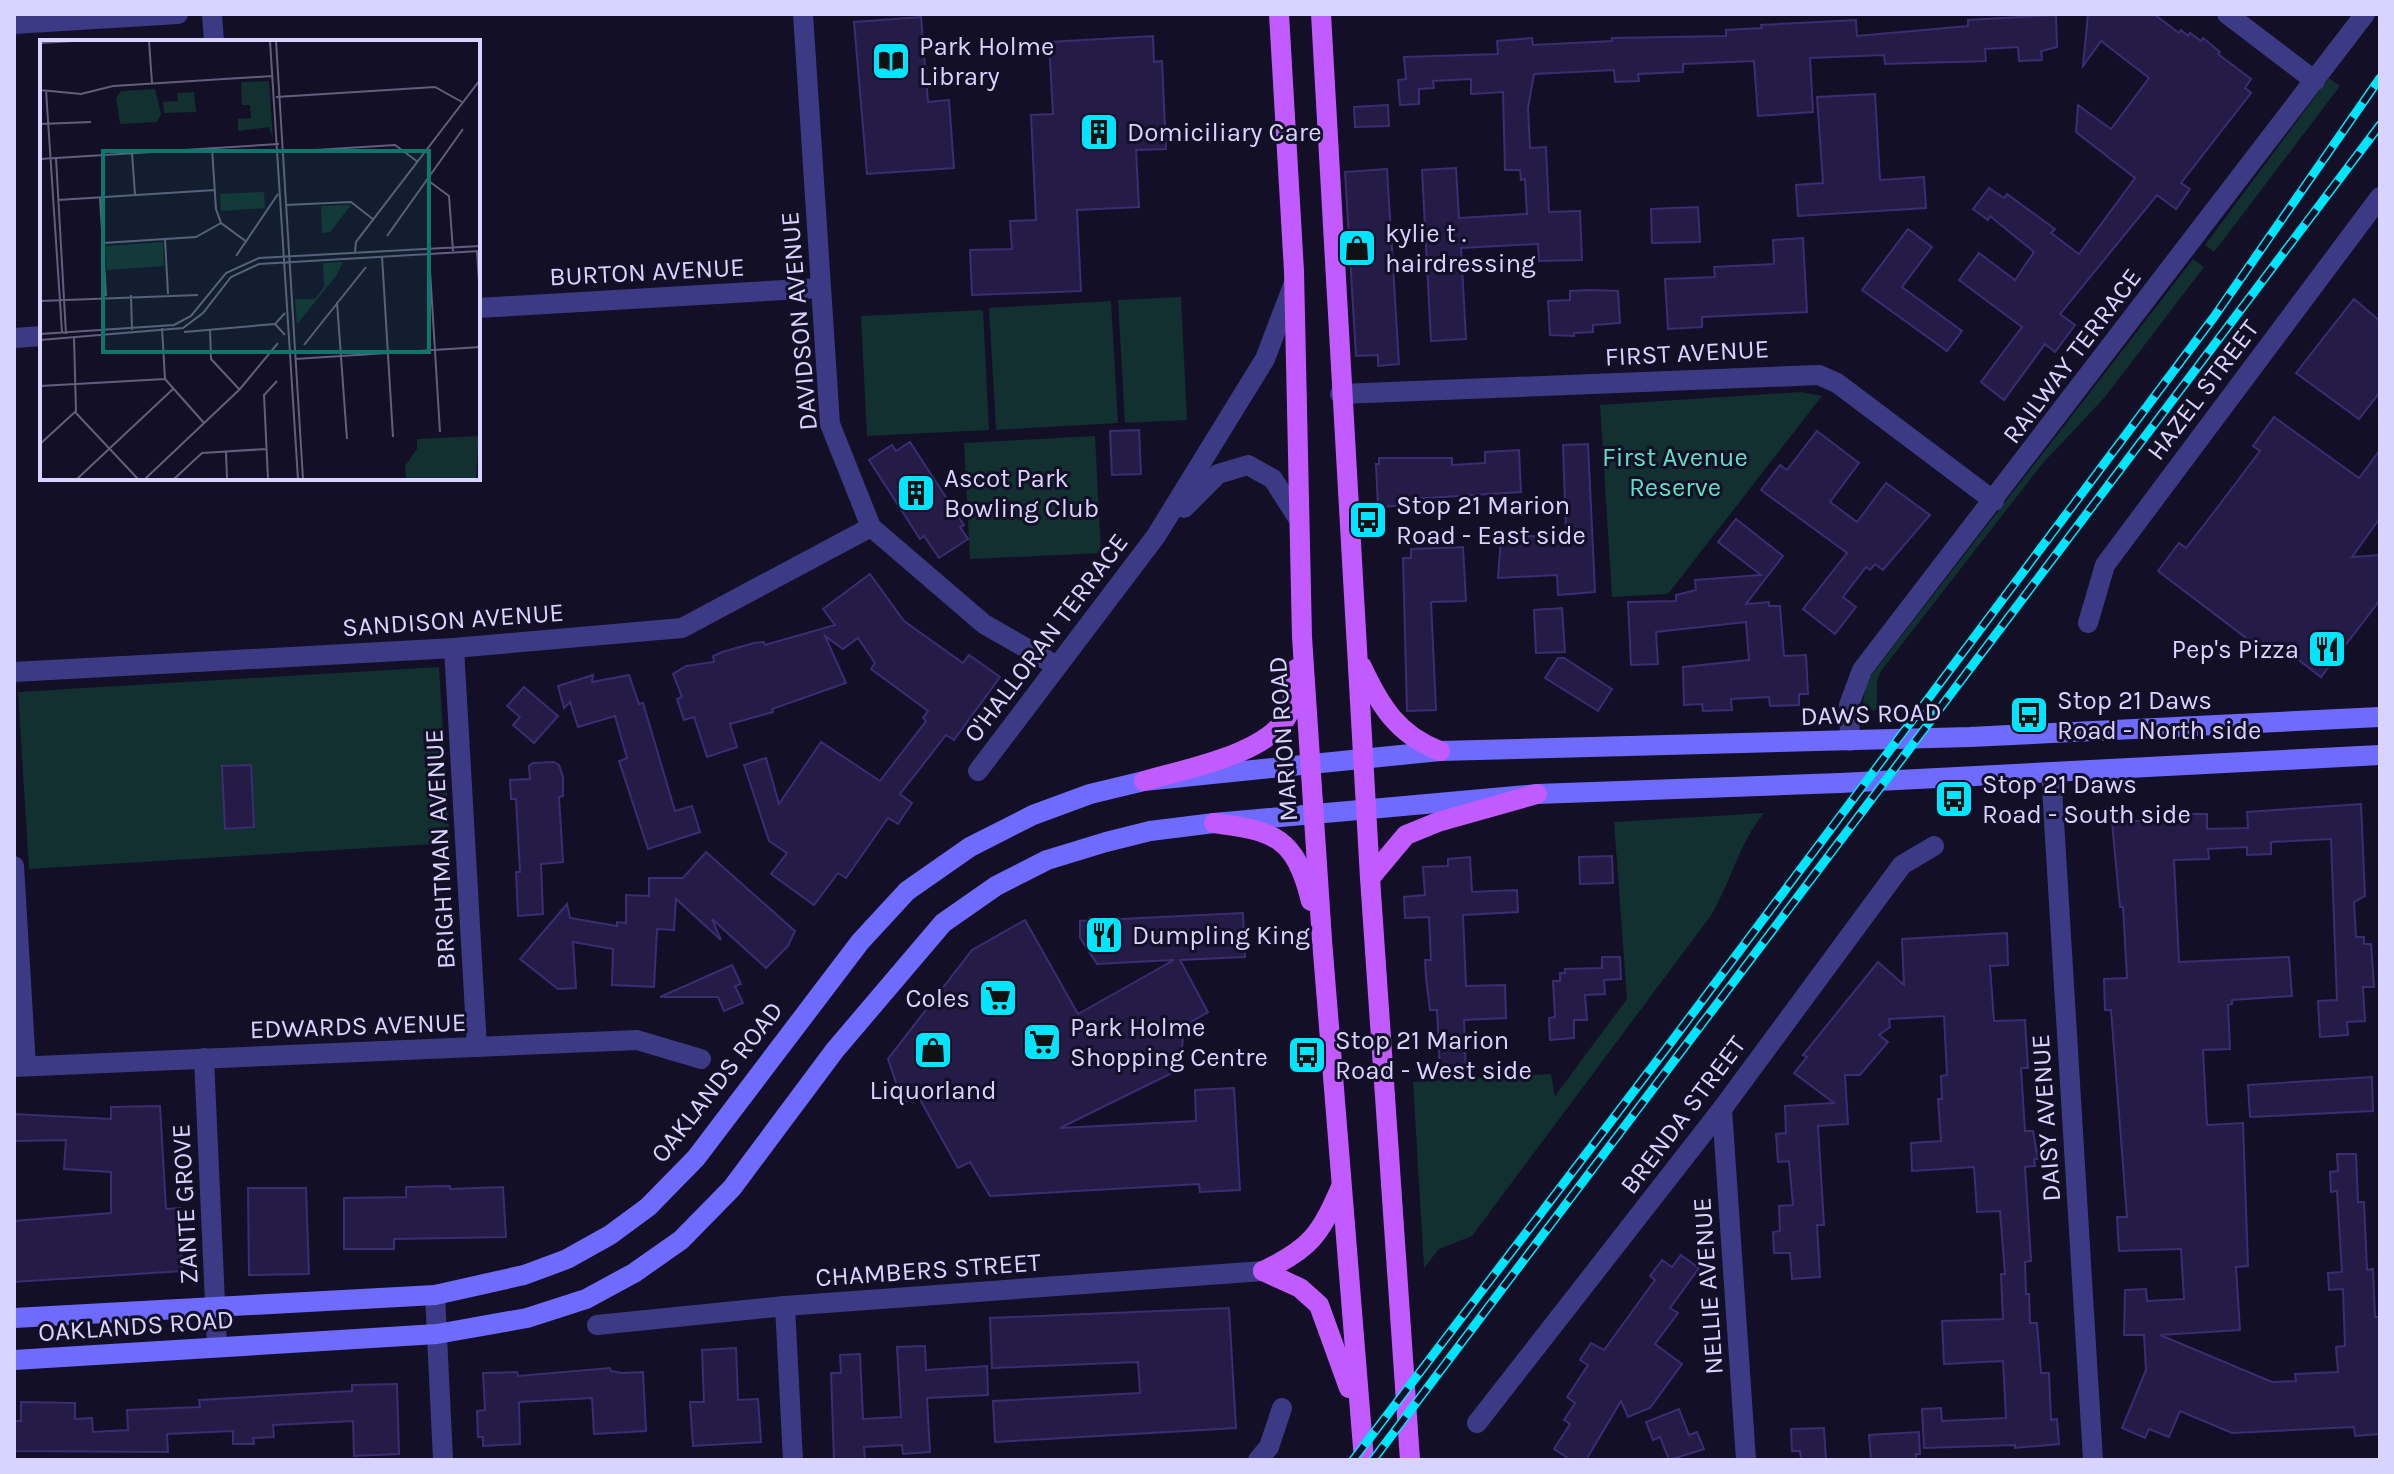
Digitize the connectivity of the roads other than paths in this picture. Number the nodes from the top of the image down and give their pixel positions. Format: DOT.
graph roads {
  1 [pos="178,14"];
  2 [pos="212,14"];
  3 [pos="803,14"];
  4 [pos="1279,14"];
  5 [pos="1321,14"];
  6 [pos="2227,14"];
  7 [pos="2365,14"];
  8 [pos="14,24"];
  9 [pos="214,40"];
  10 [pos="2315,81"];
  11 [pos="2378,203"];
  12 [pos="1295,283"];
  13 [pos="819,288"];
  14 [pos="480,308"];
  15 [pos="40,336"];
  16 [pos="14,338"];
  17 [pos="1340,394"];
  18 [pos="1994,501"];
  19 [pos="1299,520"];
  20 [pos="871,527"];
  21 [pos="1156,536"];
  22 [pos="2088,623"];
  23 [pos="1302,637"];
  24 [pos="454,648"];
  25 [pos="1357,657"];
  26 [pos="1057,666"];
  27 [pos="14,672"];
  28 [pos="2380,717"];
  29 [pos="1850,741"];
  30 [pos="1440,751"];
  31 [pos="2380,755"];
  32 [pos="1364,759"];
  33 [pos="1311,764"];
  34 [pos="978,771"];
  35 [pos="2051,772"];
  36 [pos="1144,781"];
  37 [pos="1537,794"];
  38 [pos="1367,809"];
  39 [pos="1314,814"];
  40 [pos="1214,823"];
  41 [pos="1934,846"];
  42 [pos="14,866"];
  43 [pos="1370,878"];
  44 [pos="1322,940"];
  45 [pos="477,1047"];
  46 [pos="204,1058"];
  47 [pos="701,1059"];
  48 [pos="20,1067"];
  49 [pos="1722,1109"];
  50 [pos="1344,1182"];
  51 [pos="1263,1271"];
  52 [pos="435,1295"];
  53 [pos="215,1305"];
  54 [pos="785,1306"];
  55 [pos="14,1318"];
  56 [pos="597,1325"];
  57 [pos="437,1334"];
  58 [pos="217,1347"];
  59 [pos="14,1360"];
  60 [pos="1282,1408"];
  61 [pos="1361,1422"];
  62 [pos="1477,1423"];
  63 [pos="443,1460"];
  64 [pos="793,1460"];
  65 [pos="1258,1460"];
  66 [pos="1364,1460"];
  67 [pos="1410,1460"];
  68 [pos="1746,1460"];
  69 [pos="2093,1460"];
  1 -- 8 [label="street"];
  2 -- 9 [label="street"];
  3 -- 13 [label="street, DAVIDSON AVENUE"];
  4 -- 12 [label="main road, MARION ROAD"];
  5 -- 17 [label="main road"];
  6 -- 10 [label="street"];
  7 -- 10 [label="street, RAILWAY TERRACE"];
  10 -- 18 [label="street, RAILWAY TERRACE"];
  11 -- 22 [label="street, HAZEL STREET"];
  12 -- 19 [label="main road, MARION ROAD"];
  12 -- 21 [label="street, O'HALLORAN TERRACE"];
  13 -- 14 [label="street, BURTON AVENUE"];
  13 -- 20 [label="street, DAVIDSON AVENUE"];
  15 -- 16 [label="street"];
  17 -- 18 [label="street, FIRST AVENUE"];
  17 -- 25 [label="main road"];
  18 -- 29 [label="street, RAILWAY TERRACE"];
  19 -- 21 [label="street, O'HALLORAN TERRACE"];
  19 -- 23 [label="main road, MARION ROAD"];
  20 -- 24 [label="street, SANDISON AVENUE"];
  20 -- 26 [label="street, DAVIDSON AVENUE"];
  21 -- 26 [label="street, O'HALLORAN TERRACE"];
  23 -- 33 [label="main road, MARION ROAD"];
  23 -- 36 [label="main road"];
  24 -- 27 [label="street, SANDISON AVENUE"];
  24 -- 45 [label="street, BRIGHTMAN AVENUE"];
  25 -- 30 [label="main road"];
  25 -- 32 [label="main road"];
  26 -- 34 [label="street, O'HALLORAN TERRACE"];
  28 -- 29 [label="main road, DAWS ROAD"];
  29 -- 30 [label="main road, DAWS ROAD"];
  30 -- 32 [label="main road, DAWS ROAD"];
  31 -- 35 [label="main road"];
  32 -- 33 [label="main road, DAWS ROAD"];
  32 -- 38 [label="main road"];
  33 -- 36 [label="main road, OAKLANDS ROAD"];
  33 -- 39 [label="main road, MARION ROAD"];
  35 -- 37 [label="main road"];
  35 -- 69 [label="street, DAISY AVENUE"];
  36 -- 52 [label="main road, OAKLANDS ROAD"];
  37 -- 38 [label="main road"];
  37 -- 43 [label="main road"];
  38 -- 39 [label="main road, OAKLANDS ROAD"];
  38 -- 43 [label="main road"];
  39 -- 40 [label="main road, OAKLANDS ROAD"];
  39 -- 44 [label="main road, MARION ROAD"];
  40 -- 44 [label="main road"];
  40 -- 57 [label="main road, OAKLANDS ROAD"];
  41 -- 49 [label="street, BRENDA STREET"];
  42 -- 48 [label="street"];
  43 -- 67 [label="main road"];
  44 -- 50 [label="main road, MARION ROAD"];
  45 -- 46 [label="street, EDWARDS AVENUE"];
  45 -- 47 [label="street, EDWARDS AVENUE"];
  46 -- 48 [label="street, EDWARDS AVENUE"];
  46 -- 53 [label="street, ZANTE GROVE"];
  49 -- 62 [label="street, BRENDA STREET"];
  49 -- 68 [label="street, NELLIE AVENUE"];
  50 -- 51 [label="main road"];
  50 -- 61 [label="main road, MARION ROAD"];
  51 -- 54 [label="street, CHAMBERS STREET"];
  51 -- 61 [label="main road"];
  52 -- 53 [label="main road, OAKLANDS ROAD"];
  52 -- 57 [label="street"];
  53 -- 55 [label="main road, OAKLANDS ROAD"];
  53 -- 58 [label="street, ZANTE GROVE"];
  54 -- 56 [label="street, CHAMBERS STREET"];
  54 -- 64 [label="street"];
  57 -- 58 [label="main road, OAKLANDS ROAD"];
  57 -- 63 [label="street"];
  58 -- 59 [label="main road, OAKLANDS ROAD"];
  60 -- 65 [label="street"];
  61 -- 66 [label="main road, MARION ROAD"];
}
